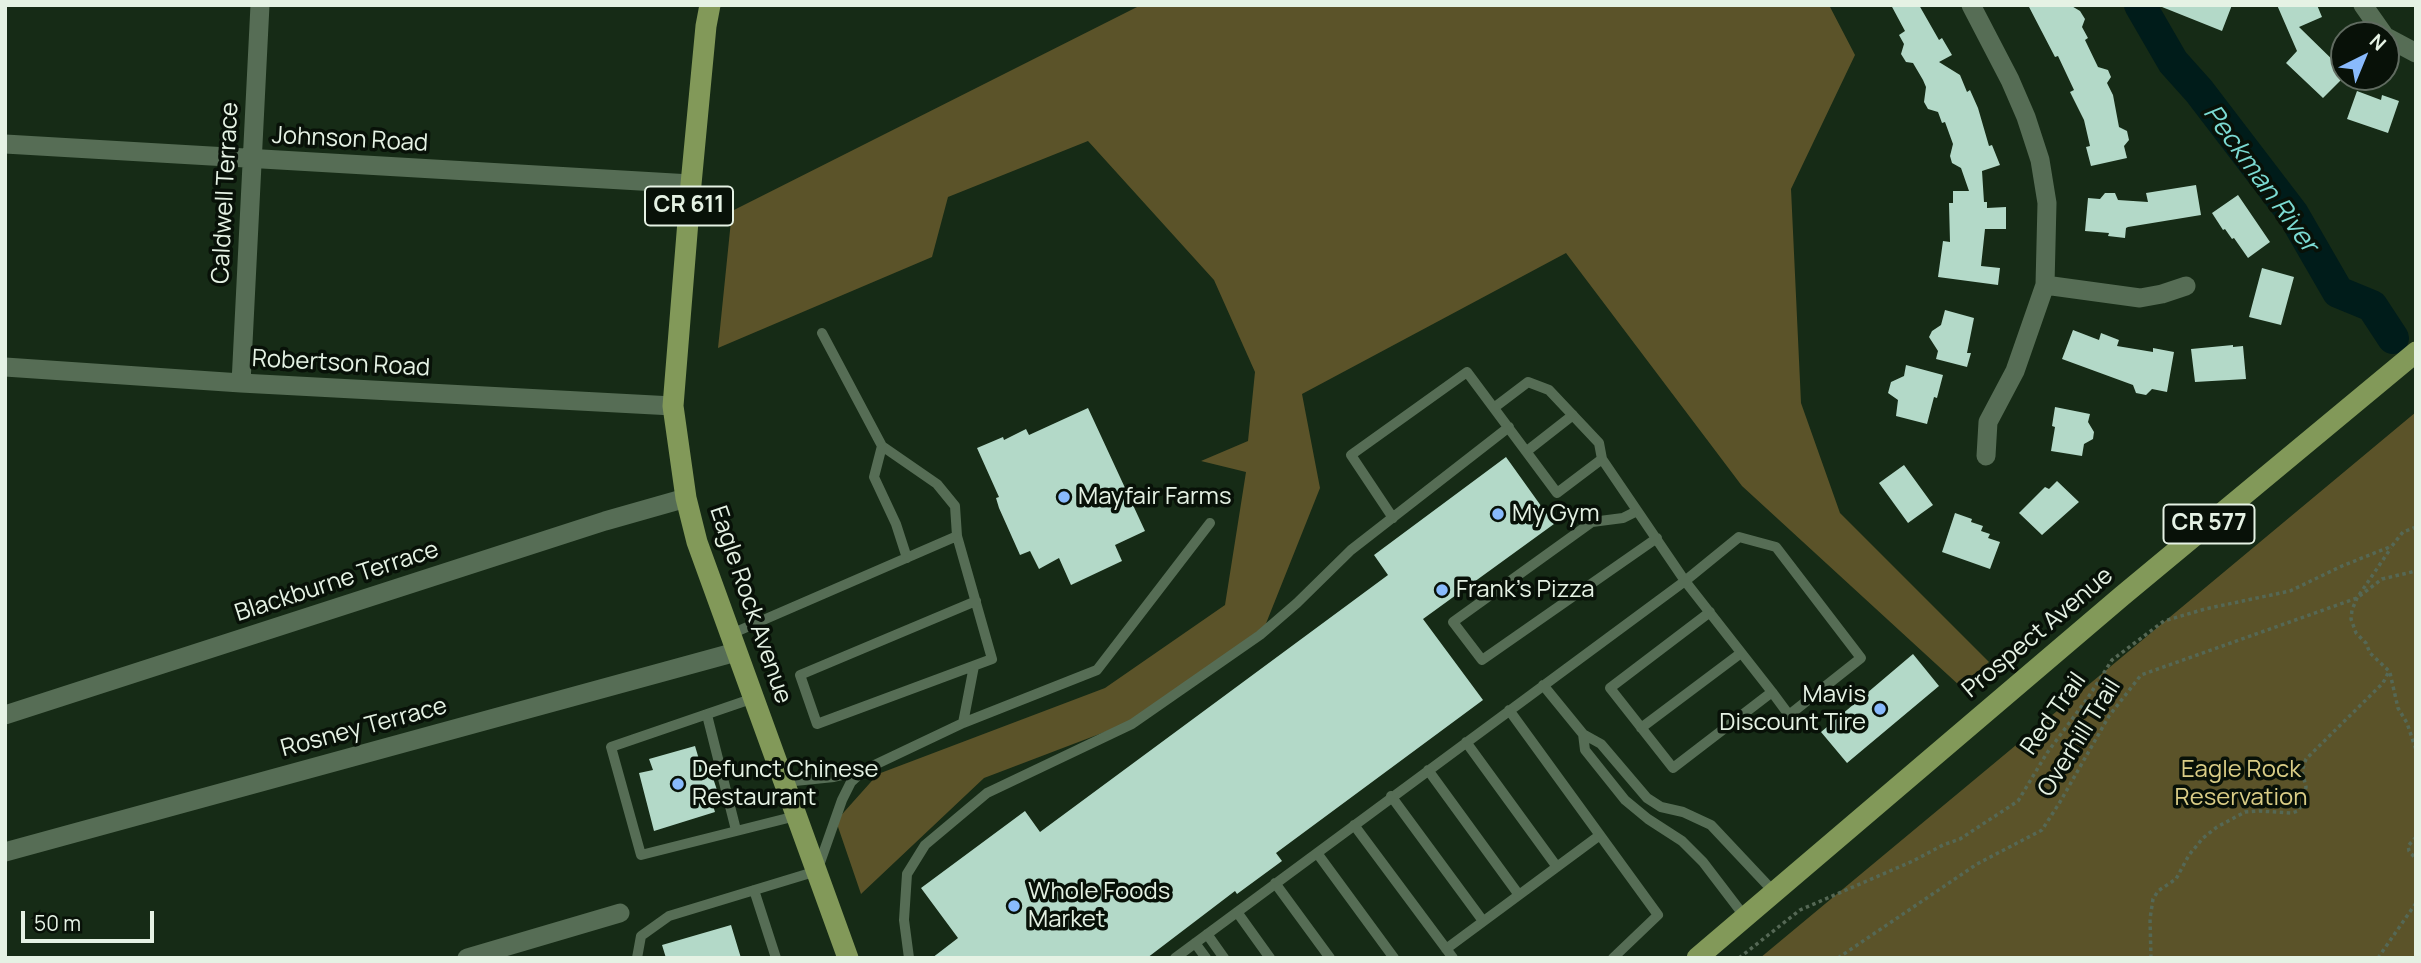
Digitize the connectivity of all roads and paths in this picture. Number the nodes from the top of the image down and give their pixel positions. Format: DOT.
graph roads {
  1 [pos="260,5"];
  2 [pos="710,5"];
  3 [pos="1970,5"];
  4 [pos="2363,5"];
  5 [pos="2374,21"];
  6 [pos="2400,44"];
  7 [pos="2416,53"];
  8 [pos="5,144"];
  9 [pos="253,159"];
  10 [pos="691,184"];
  11 [pos="2045,285"];
  12 [pos="2186,286"];
  13 [pos="822,333"];
  14 [pos="2416,352"];
  15 [pos="5,367"];
  16 [pos="241,383"];
  17 [pos="673,407"];
  18 [pos="1494,407"];
  19 [pos="1573,415"];
  20 [pos="1509,428"];
  21 [pos="882,446"];
  22 [pos="1527,451"];
  23 [pos="1986,456"];
  24 [pos="1602,459"];
  25 [pos="686,498"];
  26 [pos="1637,511"];
  27 [pos="1393,518"];
  28 [pos="1210,523"];
  29 [pos="2416,527"];
  30 [pos="957,536"];
  31 [pos="1657,538"];
  32 [pos="2392,546"];
  33 [pos="907,558"];
  34 [pos="2416,571"];
  35 [pos="1685,581"];
  36 [pos="2357,598"];
  37 [pos="976,601"];
  38 [pos="1710,612"];
  39 [pos="733,643"];
  40 [pos="1741,653"];
  41 [pos="974,666"];
  42 [pos="2389,671"];
  43 [pos="1544,685"];
  44 [pos="1772,692"];
  45 [pos="754,698"];
  46 [pos="1509,710"];
  47 [pos="5,715"];
  48 [pos="706,715"];
  49 [pos="963,723"];
  50 [pos="1641,728"];
  51 [pos="1583,734"];
  52 [pos="1466,742"];
  53 [pos="2416,750"];
  54 [pos="864,770"];
  55 [pos="1428,771"];
  56 [pos="785,782"];
  57 [pos="1391,796"];
  58 [pos="796,816"];
  59 [pos="1354,825"];
  60 [pos="736,830"];
  61 [pos="1600,835"];
  62 [pos="2416,837"];
  63 [pos="5,852"];
  64 [pos="1317,853"];
  65 [pos="2416,859"];
  66 [pos="1557,867"];
  67 [pos="817,871"];
  68 [pos="1275,883"];
  69 [pos="754,890"];
  70 [pos="1774,892"];
  71 [pos="1519,895"];
  72 [pos="2416,903"];
  73 [pos="1237,912"];
  74 [pos="620,913"];
  75 [pos="1745,917"];
  76 [pos="1483,921"];
  77 [pos="1207,934"];
  78 [pos="1195,943"];
  79 [pos="1450,953"];
  80 [pos="467,958"];
  81 [pos="637,958"];
  82 [pos="776,958"];
  83 [pos="848,958"];
  84 [pos="909,958"];
  85 [pos="1175,958"];
  86 [pos="1206,958"];
  87 [pos="1224,958"];
  88 [pos="1270,958"];
  89 [pos="1330,958"];
  90 [pos="1394,958"];
  91 [pos="1613,958"];
  92 [pos="1697,958"];
  93 [pos="1739,958"];
  94 [pos="1838,958"];
  95 [pos="2151,958"];
  96 [pos="2378,958"];
  1 -- 9 [label="street, Caldwell Terrace"];
  2 -- 10 [label="main road, Eagle Rock Avenue / CR 611"];
  3 -- 11 [label="street"];
  4 -- 5 [label="street"];
  6 -- 7 [label="street"];
  8 -- 9 [label="street, Johnson Road"];
  9 -- 10 [label="street, Johnson Road"];
  9 -- 16 [label="street, Caldwell Terrace"];
  10 -- 17 [label="main road, Eagle Rock Avenue / CR 611"];
  11 -- 12 [label="street"];
  11 -- 23 [label="street"];
  13 -- 21 [label="lane"];
  14 -- 70 [label="main road, Prospect Avenue / CR 577"];
  15 -- 16 [label="street, Robertson Road"];
  16 -- 17 [label="street, Robertson Road"];
  17 -- 25 [label="main road, Eagle Rock Avenue / CR 611"];
  18 -- 19 [label="lane"];
  18 -- 20 [label="lane"];
  18 -- 27 [label="lane"];
  19 -- 22 [label="lane"];
  19 -- 24 [label="lane"];
  20 -- 22 [label="lane"];
  20 -- 27 [label="lane"];
  21 -- 30 [label="lane"];
  21 -- 33 [label="lane"];
  22 -- 24 [label="lane"];
  24 -- 26 [label="lane"];
  25 -- 39 [label="main road, Eagle Rock Avenue / CR 611"];
  25 -- 47 [label="street, Blackburne Terrace"];
  26 -- 31 [label="lane"];
  26 -- 31 [label="lane"];
  27 -- 84 [label="lane"];
  28 -- 49 [label="lane"];
  29 -- 32 [label="path, Red Trail"];
  30 -- 33 [label="lane"];
  30 -- 37 [label="lane"];
  31 -- 35 [label="lane"];
  32 -- 36 [label="path"];
  32 -- 93 [label="path, Red Trail"];
  33 -- 39 [label="lane"];
  34 -- 36 [label="path, Overhill Trail"];
  35 -- 38 [label="lane"];
  35 -- 43 [label="lane"];
  35 -- 44 [label="lane"];
  36 -- 42 [label="path"];
  36 -- 94 [label="path, Overhill Trail"];
  37 -- 41 [label="lane"];
  37 -- 41 [label="lane"];
  38 -- 40 [label="lane"];
  38 -- 50 [label="lane"];
  39 -- 45 [label="main road, Eagle Rock Avenue / CR 611"];
  39 -- 63 [label="street, Rosney Terrace"];
  40 -- 44 [label="lane"];
  40 -- 50 [label="lane"];
  41 -- 49 [label="lane"];
  42 -- 53 [label="path"];
  42 -- 95 [label="path"];
  43 -- 46 [label="lane"];
  43 -- 51 [label="lane"];
  44 -- 50 [label="lane"];
  45 -- 48 [label="lane"];
  45 -- 56 [label="main road, Eagle Rock Avenue / CR 611"];
  46 -- 52 [label="lane"];
  46 -- 61 [label="lane"];
  48 -- 60 [label="lane"];
  48 -- 60 [label="lane"];
  49 -- 54 [label="lane"];
  51 -- 70 [label="lane"];
  51 -- 75 [label="lane"];
  52 -- 55 [label="lane"];
  52 -- 66 [label="lane"];
  54 -- 56 [label="lane"];
  54 -- 67 [label="lane"];
  55 -- 57 [label="lane"];
  55 -- 71 [label="lane"];
  56 -- 58 [label="main road, Eagle Rock Avenue / CR 611"];
  57 -- 59 [label="lane"];
  57 -- 76 [label="lane"];
  58 -- 60 [label="lane"];
  58 -- 67 [label="main road, Eagle Rock Avenue / CR 611"];
  59 -- 64 [label="lane"];
  59 -- 79 [label="lane"];
  61 -- 66 [label="lane"];
  61 -- 91 [label="lane"];
  62 -- 65 [label="path"];
  64 -- 68 [label="lane"];
  64 -- 90 [label="lane"];
  66 -- 71 [label="lane"];
  67 -- 69 [label="lane"];
  67 -- 83 [label="main road, Eagle Rock Avenue / CR 611"];
  68 -- 73 [label="lane"];
  68 -- 89 [label="lane"];
  69 -- 81 [label="lane"];
  69 -- 82 [label="lane"];
  70 -- 75 [label="main road, Prospect Avenue / CR 577"];
  71 -- 76 [label="lane"];
  72 -- 96 [label="path"];
  73 -- 77 [label="lane"];
  73 -- 88 [label="lane"];
  74 -- 80 [label="street"];
  75 -- 92 [label="main road, Prospect Avenue / CR 577"];
  76 -- 79 [label="lane"];
  77 -- 78 [label="lane"];
  77 -- 87 [label="lane"];
  78 -- 85 [label="lane"];
  78 -- 86 [label="lane"];
}
